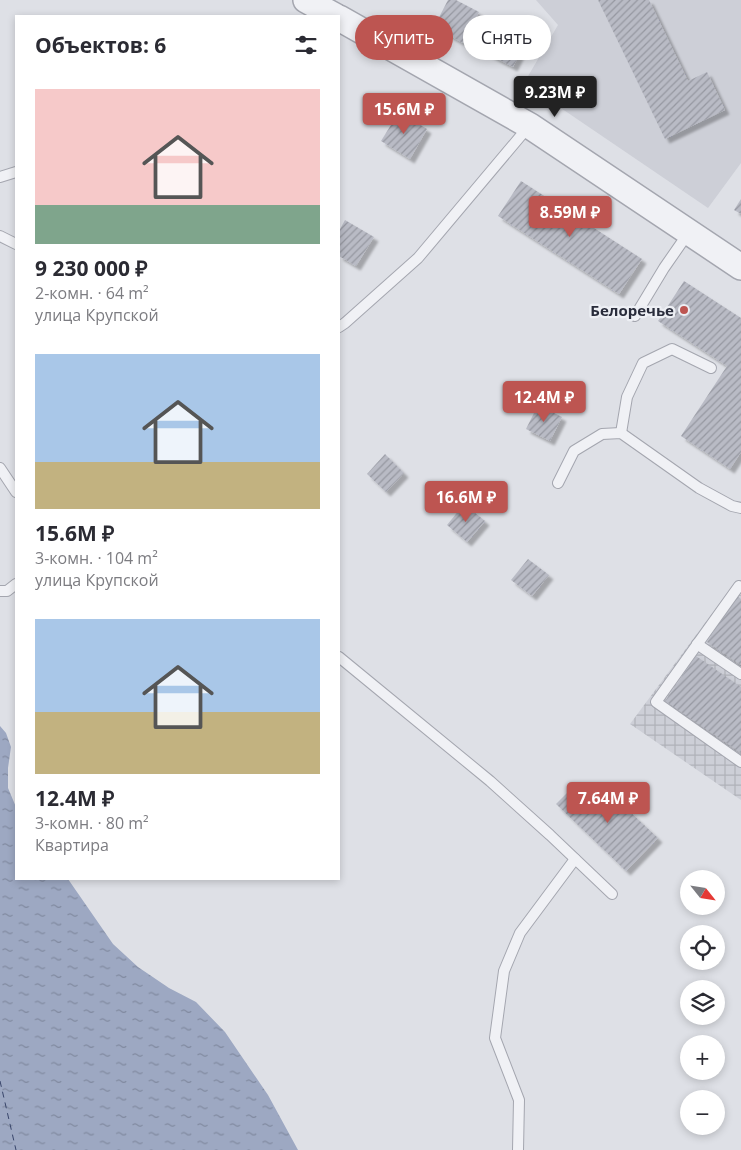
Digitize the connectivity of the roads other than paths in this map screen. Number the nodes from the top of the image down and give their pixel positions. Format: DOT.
graph roads {
  1 [pos="306,0"];
  2 [pos="333,15"];
  3 [pos="340,19"];
  4 [pos="530,126"];
  5 [pos="15,172"];
  6 [pos="0,177"];
  7 [pos="689,232"];
  8 [pos="0,236"];
  9 [pos="15,244"];
  10 [pos="741,267"];
  11 [pos="635,316"];
  12 [pos="340,326"];
  13 [pos="711,368"];
  14 [pos="621,433"];
  15 [pos="0,468"];
  16 [pos="558,483"];
  17 [pos="15,490"];
  18 [pos="741,508"];
  19 [pos="15,585"];
  20 [pos="740,585"];
  21 [pos="0,590"];
  22 [pos="697,644"];
  23 [pos="340,658"];
  24 [pos="741,674"];
  25 [pos="741,762"];
  26 [pos="575,859"];
  27 [pos="612,894"];
  28 [pos="518,1150"];
  1 -- 2 [label="street"];
  3 -- 4 [label="street"];
  4 -- 7 [label="street"];
  4 -- 12 [label="lane"];
  5 -- 6 [label="lane"];
  7 -- 10 [label="street"];
  7 -- 11 [label="lane"];
  8 -- 9 [label="lane"];
  13 -- 14 [label="lane"];
  14 -- 16 [label="lane"];
  14 -- 18 [label="lane"];
  15 -- 17 [label="lane"];
  19 -- 21 [label="lane"];
  20 -- 22 [label="lane"];
  22 -- 24 [label="lane"];
  22 -- 25 [label="lane"];
  23 -- 26 [label="lane"];
  26 -- 27 [label="lane"];
  26 -- 28 [label="lane"];
}
